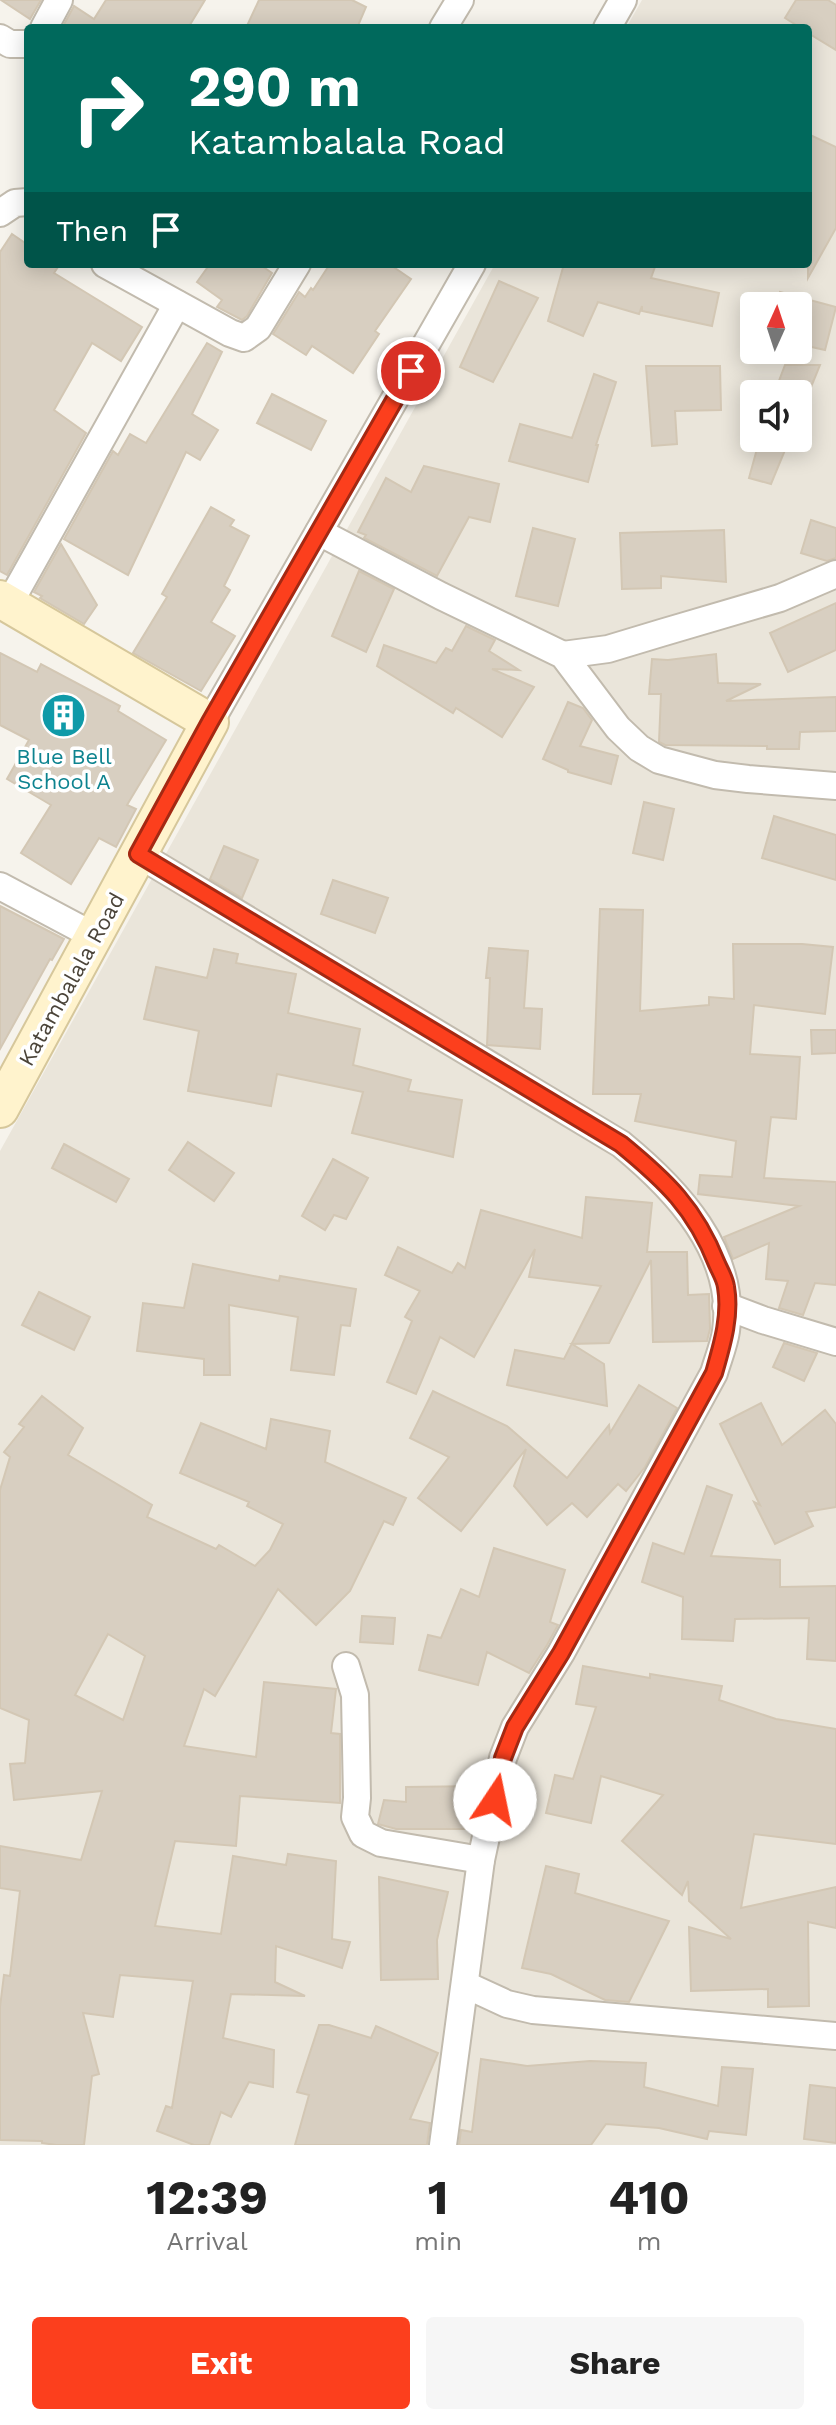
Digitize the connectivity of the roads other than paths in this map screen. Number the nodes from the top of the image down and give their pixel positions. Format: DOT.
graph roads {
  1 [pos="59,0"];
  2 [pos="460,0"];
  3 [pos="623,0"];
  4 [pos="46,24"];
  5 [pos="445,24"];
  6 [pos="609,24"];
  7 [pos="0,38"];
  8 [pos="24,44"];
  9 [pos="112,268"];
  10 [pos="295,268"];
  11 [pos="470,268"];
  12 [pos="177,304"];
  13 [pos="319,532"];
  14 [pos="836,574"];
  15 [pos="4,602"];
  16 [pos="563,655"];
  17 [pos="210,722"];
  18 [pos="836,786"];
  19 [pos="138,854"];
  20 [pos="0,886"];
  21 [pos="94,936"];
  22 [pos="0,1109"];
  23 [pos="726,1306"];
  24 [pos="836,1342"];
  25 [pos="346,1666"];
  26 [pos="481,1860"];
  27 [pos="466,1985"];
  28 [pos="836,2036"];
  29 [pos="443,2145"];
  1 -- 4 [label="street"];
  2 -- 5 [label="street"];
  3 -- 6 [label="street"];
  7 -- 8 [label="street"];
  9 -- 12 [label="street"];
  10 -- 12 [label="street"];
  11 -- 13 [label="street, Katambalala Road"];
  12 -- 15 [label="street"];
  13 -- 16 [label="street"];
  13 -- 17 [label="street, Katambalala Road"];
  14 -- 16 [label="street"];
  15 -- 17 [label="main road"];
  16 -- 18 [label="street"];
  17 -- 19 [label="main road, Katambalala Road"];
  19 -- 21 [label="main road, Katambalala Road"];
  19 -- 23 [label="street"];
  20 -- 21 [label="street"];
  21 -- 22 [label="main road, Katambalala Road"];
  23 -- 24 [label="street"];
  23 -- 26 [label="street"];
  25 -- 26 [label="street"];
  26 -- 27 [label="street"];
  27 -- 28 [label="street"];
  27 -- 29 [label="street"];
}
